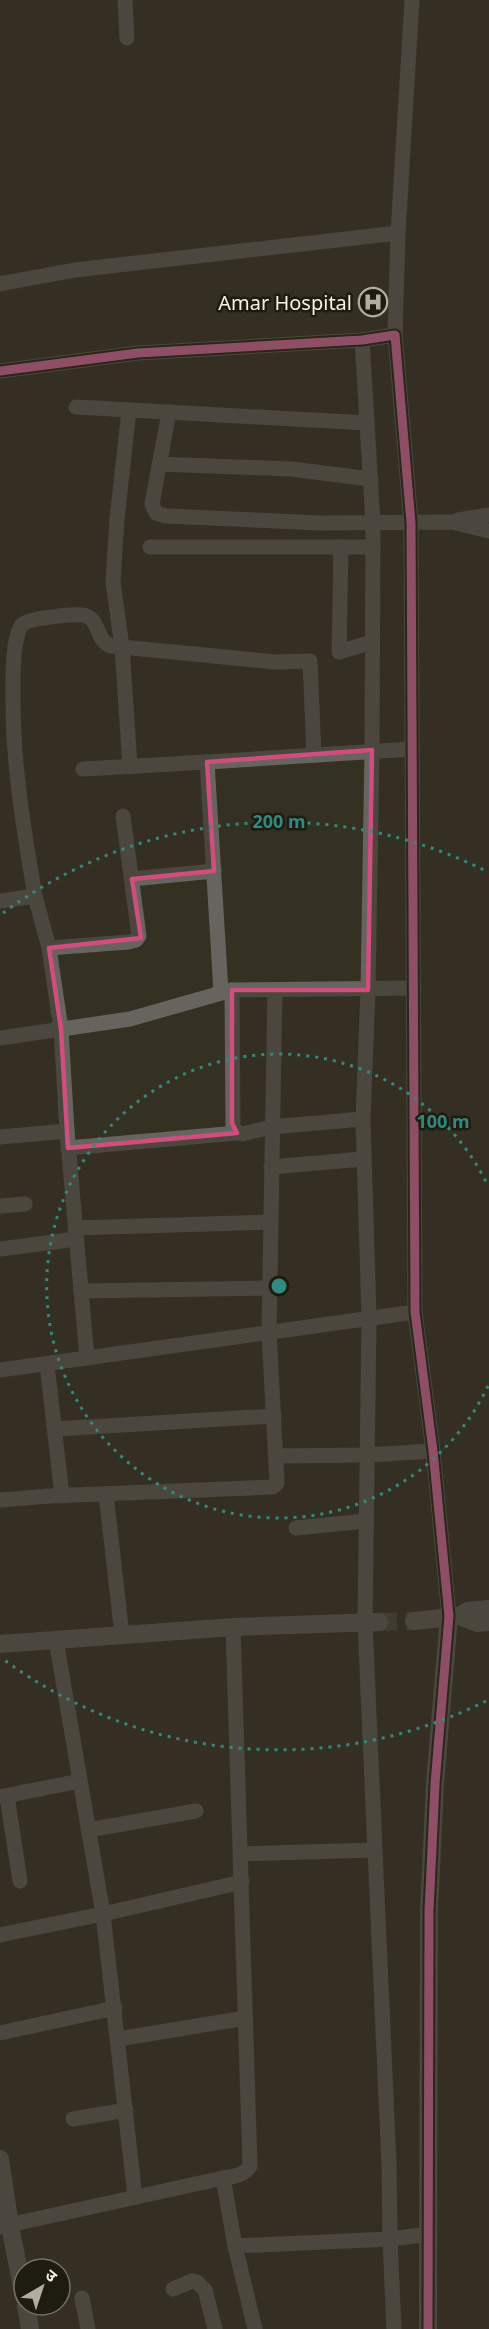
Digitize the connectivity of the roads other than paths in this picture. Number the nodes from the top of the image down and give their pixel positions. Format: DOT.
graph roads {
  1 [pos="125,0"];
  2 [pos="412,0"];
  3 [pos="127,38"];
  4 [pos="398,232"];
  5 [pos="0,284"];
  6 [pos="395,335"];
  7 [pos="362,340"];
  8 [pos="0,370"];
  9 [pos="76,407"];
  10 [pos="129,410"];
  11 [pos="169,412"];
  12 [pos="367,423"];
  13 [pos="159,464"];
  14 [pos="370,479"];
  15 [pos="489,515"];
  16 [pos="452,522"];
  17 [pos="373,523"];
  18 [pos="411,523"];
  19 [pos="489,531"];
  20 [pos="150,547"];
  21 [pos="341,547"];
  22 [pos="373,547"];
  23 [pos="372,642"];
  24 [pos="122,647"];
  25 [pos="6,662"];
  26 [pos="6,699"];
  27 [pos="6,742"];
  28 [pos="412,749"];
  29 [pos="372,750"];
  30 [pos="314,755"];
  31 [pos="207,762"];
  32 [pos="130,765"];
  33 [pos="82,769"];
  34 [pos="16,782"];
  35 [pos="0,783"];
  36 [pos="123,816"];
  37 [pos="214,871"];
  38 [pos="132,879"];
  39 [pos="35,896"];
  40 [pos="0,901"];
  41 [pos="49,948"];
  42 [pos="413,988"];
  43 [pos="275,990"];
  44 [pos="368,990"];
  45 [pos="226,991"];
  46 [pos="61,1029"];
  47 [pos="0,1038"];
  48 [pos="363,1119"];
  49 [pos="271,1127"];
  50 [pos="67,1131"];
  51 [pos="237,1133"];
  52 [pos="0,1137"];
  53 [pos="68,1148"];
  54 [pos="363,1158"];
  55 [pos="271,1167"];
  56 [pos="25,1204"];
  57 [pos="0,1206"];
  58 [pos="270,1222"];
  59 [pos="76,1233"];
  60 [pos="0,1249"];
  61 [pos="270,1287"];
  62 [pos="81,1291"];
  63 [pos="415,1312"];
  64 [pos="369,1318"];
  65 [pos="270,1333"];
  66 [pos="87,1358"];
  67 [pos="47,1364"];
  68 [pos="0,1370"];
  69 [pos="274,1416"];
  70 [pos="54,1429"];
  71 [pos="434,1451"];
  72 [pos="367,1455"];
  73 [pos="276,1456"];
  74 [pos="106,1494"];
  75 [pos="62,1496"];
  76 [pos="0,1500"];
  77 [pos="366,1521"];
  78 [pos="296,1528"];
  79 [pos="489,1609"];
  80 [pos="454,1616"];
  81 [pos="414,1621"];
  82 [pos="372,1622"];
  83 [pos="489,1622"];
  84 [pos="233,1627"];
  85 [pos="122,1635"];
  86 [pos="56,1640"];
  87 [pos="0,1644"];
  88 [pos="80,1781"];
  89 [pos="3,1796"];
  90 [pos="196,1811"];
  91 [pos="88,1830"];
  92 [pos="375,1850"];
  93 [pos="241,1854"];
  94 [pos="20,1881"];
  95 [pos="242,1882"];
  96 [pos="103,1914"];
  97 [pos="0,1935"];
  98 [pos="115,2008"];
  99 [pos="246,2018"];
  100 [pos="0,2032"];
  101 [pos="118,2039"];
  102 [pos="126,2110"];
  103 [pos="73,2119"];
  104 [pos="0,2159"];
  105 [pos="223,2178"];
  106 [pos="135,2197"];
  107 [pos="5,2227"];
  108 [pos="430,2234"];
  109 [pos="390,2239"];
  110 [pos="235,2246"];
  111 [pos="13,2257"];
  112 [pos="173,2289"];
  113 [pos="82,2298"];
  114 [pos="88,2329"];
  115 [pos="215,2329"];
  116 [pos="255,2329"];
  117 [pos="394,2329"];
  118 [pos="428,2329"];
  1 -- 3 [label="street"];
  2 -- 4 [label="street"];
  4 -- 5 [label="street"];
  4 -- 6 [label="street"];
  6 -- 7 [label="street"];
  6 -- 18 [label="street"];
  7 -- 8 [label="street"];
  7 -- 12 [label="street"];
  9 -- 10 [label="street"];
  10 -- 11 [label="street"];
  10 -- 24 [label="street"];
  11 -- 12 [label="street"];
  11 -- 13 [label="street"];
  12 -- 14 [label="street"];
  13 -- 14 [label="street"];
  13 -- 17 [label="street"];
  14 -- 17 [label="street"];
  15 -- 16 [label="street"];
  16 -- 18 [label="street"];
  16 -- 19 [label="street"];
  17 -- 18 [label="street"];
  17 -- 22 [label="street"];
  18 -- 28 [label="street"];
  20 -- 21 [label="street"];
  21 -- 22 [label="street"];
  21 -- 23 [label="street"];
  22 -- 23 [label="street"];
  23 -- 29 [label="street"];
  24 -- 25 [label="street"];
  24 -- 30 [label="street"];
  24 -- 32 [label="street"];
  25 -- 26 [label="street"];
  26 -- 27 [label="street"];
  27 -- 34 [label="street"];
  28 -- 29 [label="street"];
  28 -- 42 [label="street"];
  29 -- 30 [label="street"];
  29 -- 44 [label="street"];
  30 -- 31 [label="street"];
  31 -- 32 [label="street"];
  31 -- 37 [label="street"];
  32 -- 33 [label="street"];
  34 -- 35 [label="street"];
  34 -- 39 [label="street"];
  36 -- 38 [label="street"];
  37 -- 38 [label="street"];
  37 -- 45 [label="street"];
  38 -- 41 [label="street"];
  39 -- 40 [label="street"];
  39 -- 41 [label="street"];
  41 -- 46 [label="street"];
  42 -- 44 [label="street"];
  42 -- 63 [label="street"];
  43 -- 44 [label="street"];
  43 -- 45 [label="street"];
  43 -- 49 [label="street"];
  44 -- 48 [label="street"];
  45 -- 46 [label="street"];
  45 -- 51 [label="street"];
  46 -- 47 [label="street"];
  46 -- 50 [label="street"];
  48 -- 49 [label="street"];
  48 -- 54 [label="street"];
  49 -- 51 [label="street"];
  49 -- 55 [label="street"];
  50 -- 52 [label="street"];
  50 -- 53 [label="street"];
  51 -- 53 [label="street"];
  53 -- 59 [label="street"];
  54 -- 55 [label="street"];
  54 -- 64 [label="street"];
  55 -- 58 [label="street"];
  56 -- 57 [label="street"];
  58 -- 59 [label="street"];
  58 -- 61 [label="street"];
  59 -- 60 [label="street"];
  59 -- 62 [label="street"];
  61 -- 62 [label="street"];
  61 -- 65 [label="street"];
  62 -- 66 [label="street"];
  63 -- 64 [label="street"];
  63 -- 71 [label="street"];
  64 -- 65 [label="street"];
  64 -- 72 [label="street"];
  65 -- 66 [label="street"];
  65 -- 69 [label="street"];
  66 -- 67 [label="street"];
  67 -- 68 [label="street"];
  67 -- 70 [label="street"];
  69 -- 70 [label="street"];
  69 -- 73 [label="street"];
  70 -- 75 [label="street"];
  71 -- 72 [label="street"];
  71 -- 80 [label="street"];
  72 -- 73 [label="street"];
  72 -- 77 [label="street"];
  73 -- 74 [label="street"];
  74 -- 75 [label="street"];
  74 -- 85 [label="street"];
  75 -- 76 [label="street"];
  77 -- 78 [label="street"];
  77 -- 82 [label="street"];
  79 -- 80 [label="street"];
  80 -- 81 [label="street"];
  80 -- 83 [label="street"];
  80 -- 108 [label="street"];
  82 -- 84 [label="street"];
  82 -- 92 [label="street"];
  84 -- 85 [label="street"];
  84 -- 93 [label="street"];
  85 -- 86 [label="street"];
  86 -- 87 [label="street"];
  86 -- 88 [label="street"];
  88 -- 89 [label="street"];
  88 -- 91 [label="street"];
  89 -- 94 [label="street"];
  90 -- 91 [label="street"];
  91 -- 96 [label="street"];
  92 -- 93 [label="street"];
  92 -- 109 [label="street"];
  93 -- 95 [label="street"];
  95 -- 96 [label="street"];
  95 -- 99 [label="street"];
  96 -- 97 [label="street"];
  96 -- 98 [label="street"];
  98 -- 100 [label="street"];
  98 -- 101 [label="street"];
  99 -- 101 [label="street"];
  99 -- 105 [label="street"];
  101 -- 102 [label="street"];
  102 -- 103 [label="street"];
  102 -- 106 [label="street"];
  104 -- 107 [label="street"];
  105 -- 106 [label="street"];
  105 -- 110 [label="street"];
  106 -- 107 [label="street"];
  107 -- 111 [label="street"];
  108 -- 109 [label="street"];
  108 -- 118 [label="street"];
  109 -- 110 [label="street"];
  109 -- 117 [label="street"];
  110 -- 116 [label="street"];
  112 -- 115 [label="street"];
  113 -- 114 [label="street"];
}
